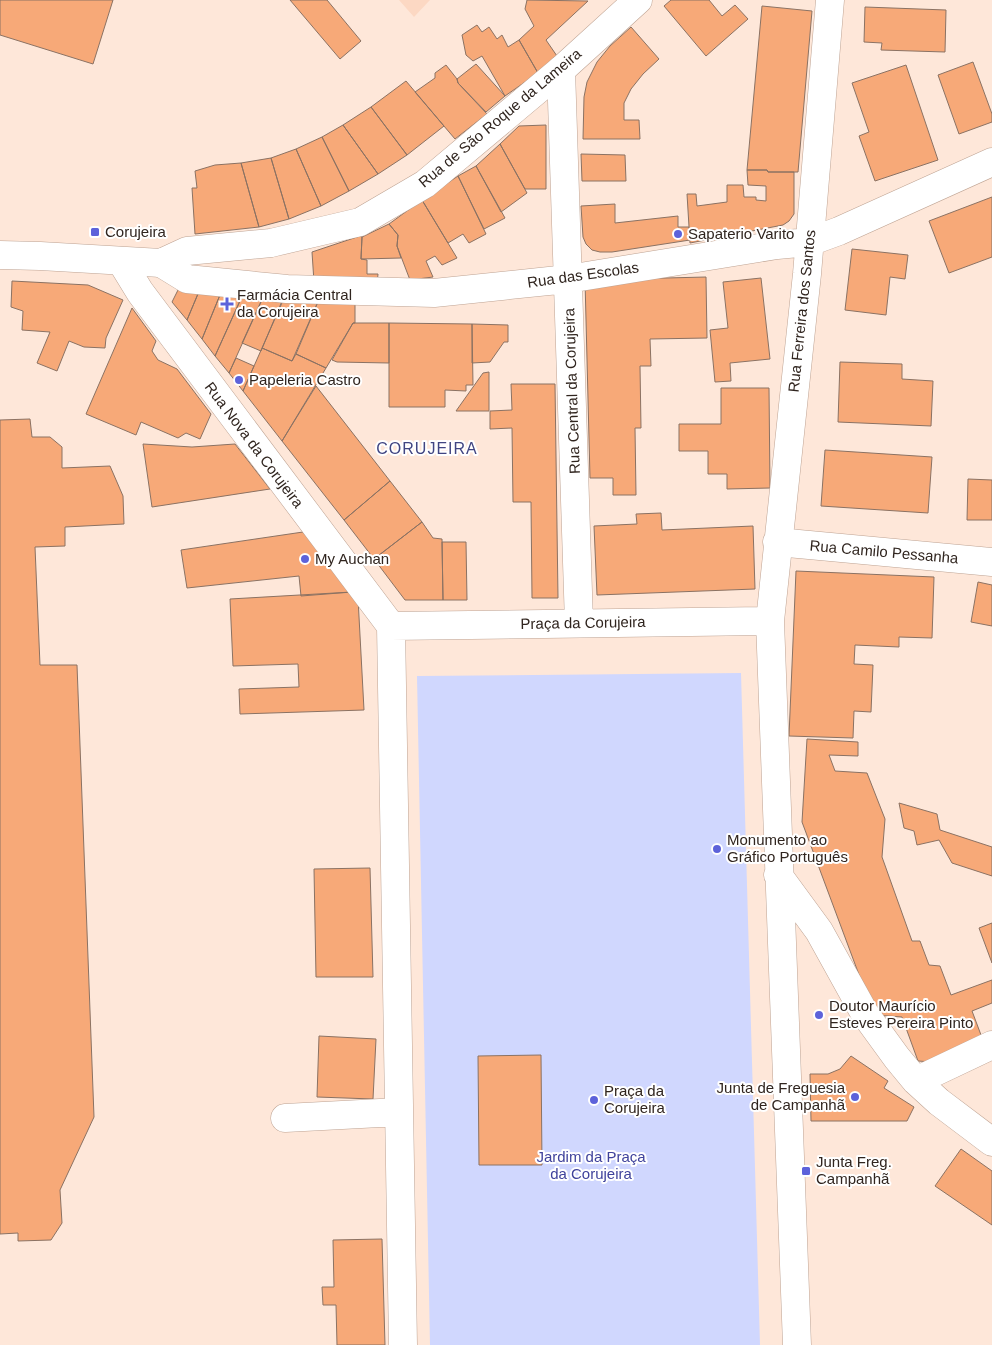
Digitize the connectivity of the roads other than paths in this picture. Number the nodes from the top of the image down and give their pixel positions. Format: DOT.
graph roads {
  1 [pos="638,0"];
  2 [pos="830,0"];
  3 [pos="561,70"];
  4 [pos="992,162"];
  5 [pos="809,242"];
  6 [pos="0,255"];
  7 [pos="122,261"];
  8 [pos="160,263"];
  9 [pos="568,279"];
  10 [pos="777,542"];
  11 [pos="992,562"];
  12 [pos="770,621"];
  13 [pos="579,622"];
  14 [pos="391,626"];
  15 [pos="778,876"];
  16 [pos="992,1045"];
  17 [pos="916,1081"];
  18 [pos="400,1112"];
  19 [pos="285,1118"];
  20 [pos="992,1142"];
  21 [pos="403,1345"];
  22 [pos="797,1345"];
  1 -- 3 [label="street, Rua de São Roque da Lameira"];
  2 -- 5 [label="street, Rua Ferreira dos Santos"];
  3 -- 8 [label="street, Rua de São Roque da Lameira"];
  3 -- 9 [label="street, Rua Central da Corujeira"];
  4 -- 5 [label="street, Rua das Escolas"];
  5 -- 9 [label="street, Rua das Escolas"];
  5 -- 10 [label="street, Rua Ferreira dos Santos"];
  6 -- 7 [label="street, Rua de São Roque da Lameira"];
  7 -- 8 [label="street, Rua de São Roque da Lameira"];
  7 -- 14 [label="street, Rua Nova da Corujeira"];
  8 -- 9 [label="street, Rua das Escolas"];
  9 -- 13 [label="street, Rua Central da Corujeira"];
  10 -- 11 [label="street, Rua Camilo Pessanha"];
  10 -- 12 [label="street, Rua Ferreira dos Santos"];
  12 -- 13 [label="street, Praça da Corujeira"];
  12 -- 15 [label="street"];
  13 -- 14 [label="street, Praça da Corujeira"];
  14 -- 18 [label="street"];
  15 -- 17 [label="street"];
  15 -- 22 [label="street"];
  16 -- 17 [label="street"];
  17 -- 20 [label="street"];
  18 -- 19 [label="street"];
  18 -- 21 [label="street"];
}
